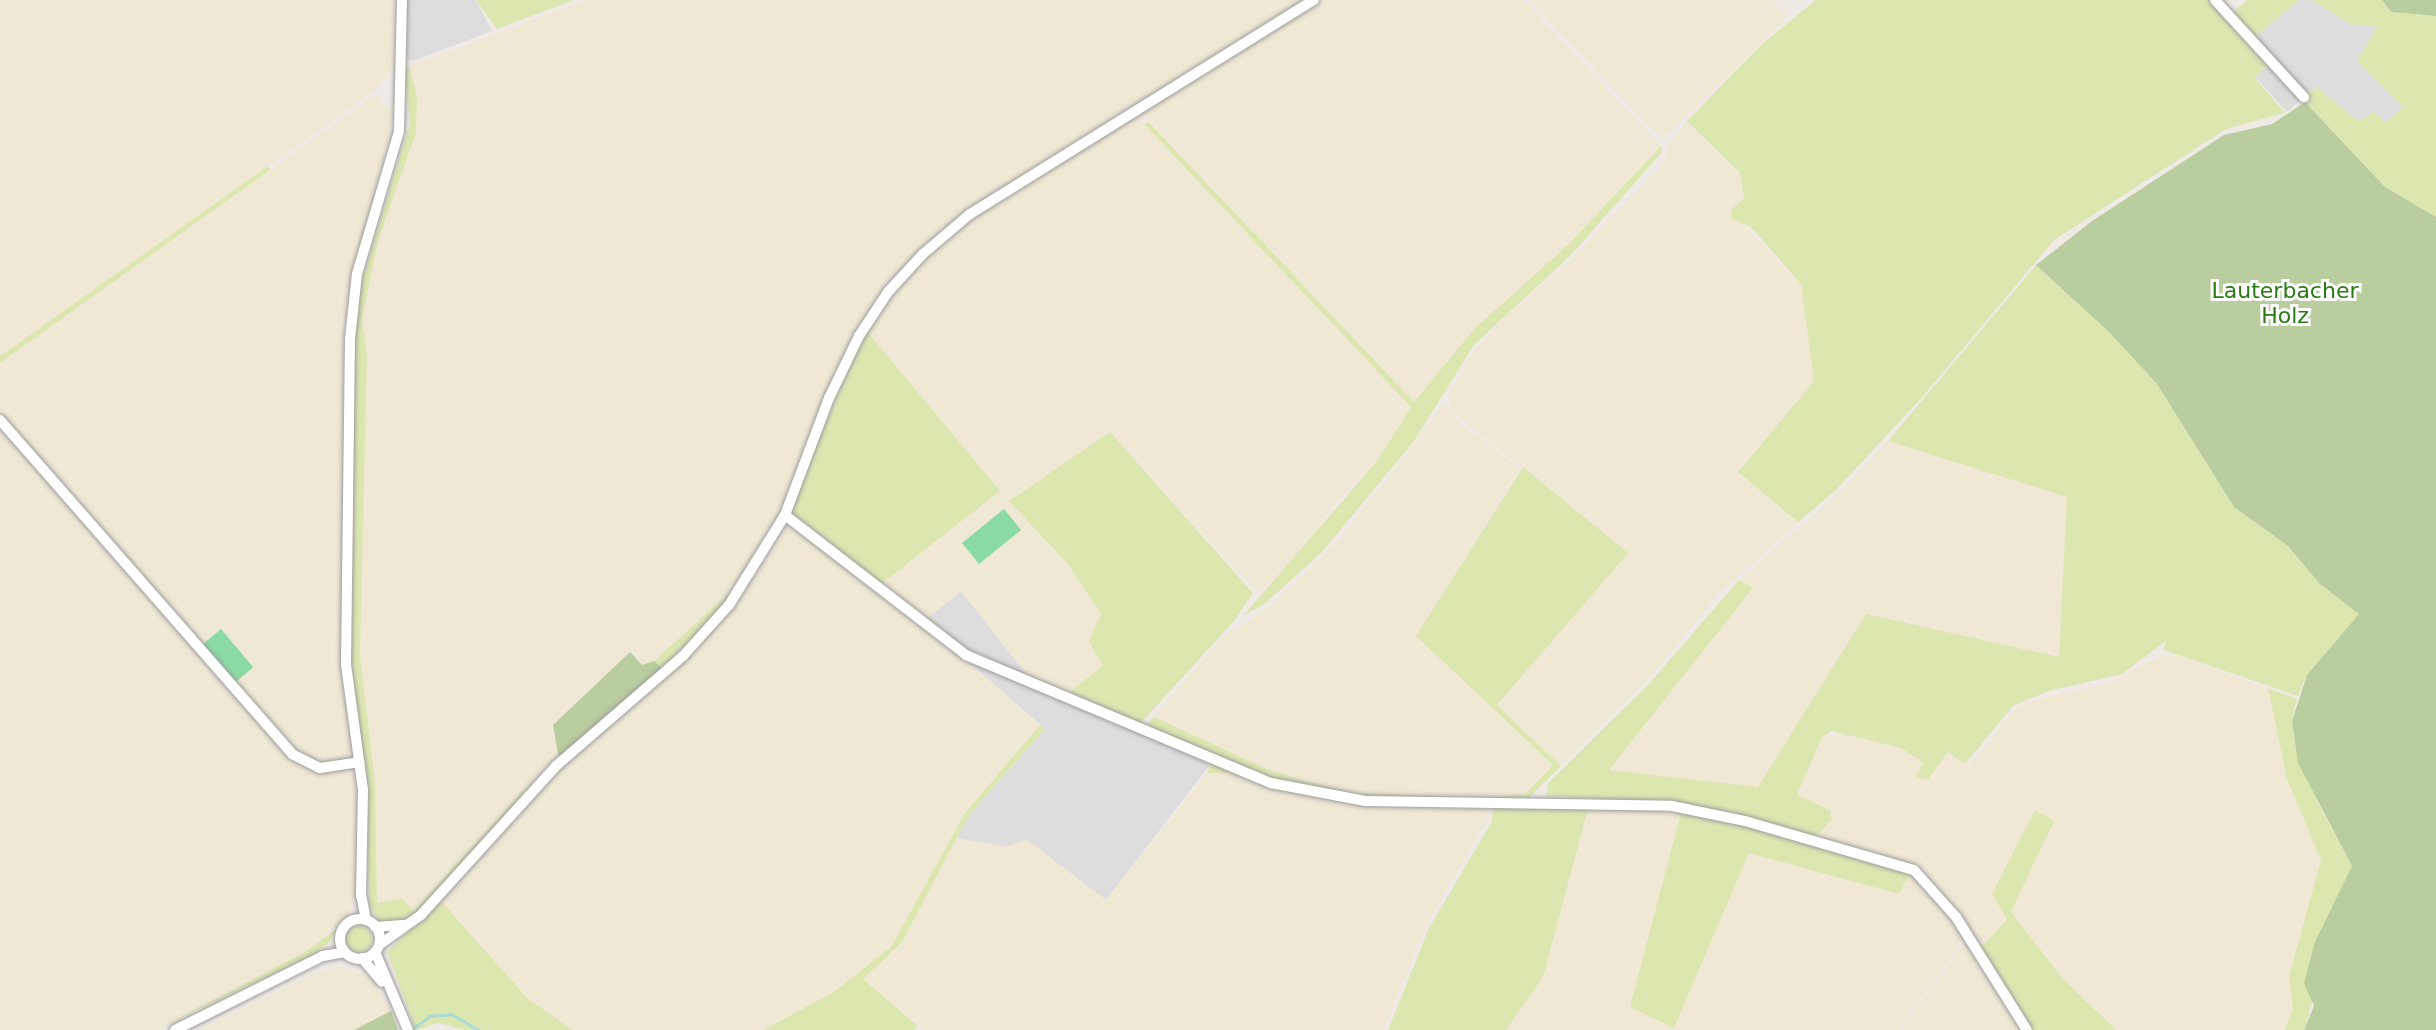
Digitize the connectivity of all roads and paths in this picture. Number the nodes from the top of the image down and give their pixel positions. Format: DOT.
graph roads {
  1 [pos="402,0"];
  2 [pos="1314,0"];
  3 [pos="2215,0"];
  4 [pos="2304,97"];
  5 [pos="0,420"];
  6 [pos="785,515"];
  7 [pos="360,762"];
  8 [pos="361,895"];
  9 [pos="352,921"];
  10 [pos="371,924"];
  11 [pos="406,925"];
  12 [pos="340,940"];
  13 [pos="377,948"];
  14 [pos="345,952"];
  15 [pos="323,956"];
  16 [pos="362,958"];
  17 [pos="386,987"];
  18 [pos="406,1027"];
  19 [pos="175,1030"];
  20 [pos="2027,1030"];
  1 -- 7 [label="street"];
  2 -- 6 [label="street"];
  3 -- 4 [label="street"];
  5 -- 7 [label="street"];
  6 -- 11 [label="street"];
  6 -- 20 [label="street"];
  7 -- 8 [label="street"];
  8 -- 9 [label="street"];
  8 -- 10 [label="street"];
  9 -- 10 [label="street"];
  9 -- 12 [label="street"];
  10 -- 11 [label="street"];
  10 -- 13 [label="street"];
  11 -- 13 [label="street"];
  12 -- 14 [label="street"];
  12 -- 15 [label="street"];
  13 -- 16 [label="street"];
  13 -- 17 [label="street"];
  14 -- 15 [label="street"];
  14 -- 16 [label="street"];
  15 -- 19 [label="street"];
  16 -- 17 [label="street"];
  17 -- 18 [label="street"];
}
